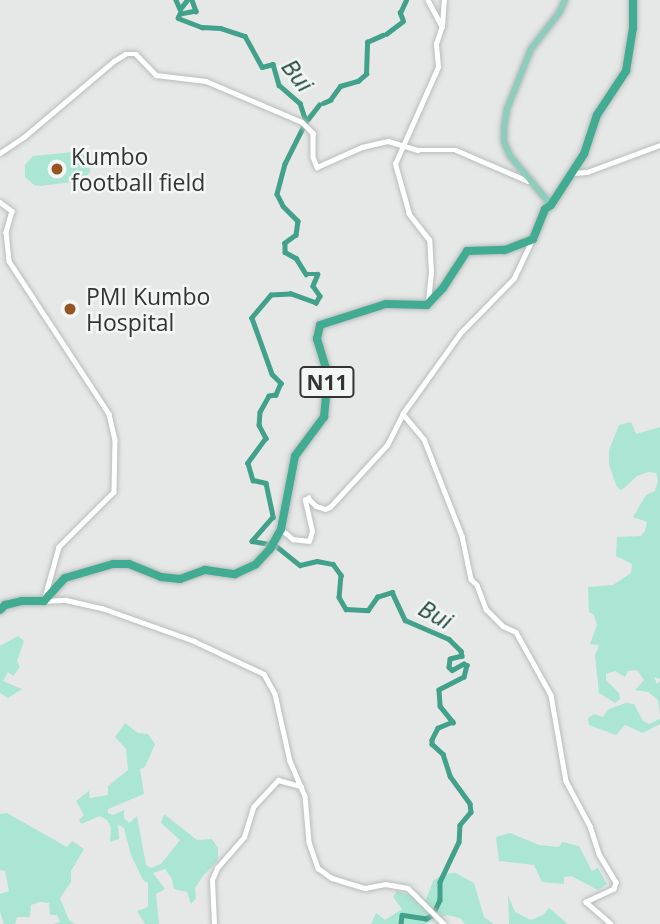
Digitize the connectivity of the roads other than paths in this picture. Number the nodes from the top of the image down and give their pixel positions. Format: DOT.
graph roads {
  1 [pos="428,0"];
  2 [pos="444,0"];
  3 [pos="565,0"];
  4 [pos="633,0"];
  5 [pos="442,26"];
  6 [pos="405,145"];
  7 [pos="660,145"];
  8 [pos="0,153"];
  9 [pos="571,173"];
  10 [pos="528,181"];
  11 [pos="0,202"];
  12 [pos="551,205"];
  13 [pos="533,239"];
  14 [pos="427,305"];
  15 [pos="403,414"];
  16 [pos="281,529"];
  17 [pos="44,601"];
  18 [pos="0,610"];
  19 [pos="301,786"];
  20 [pos="214,924"];
  21 [pos="444,924"];
  22 [pos="611,924"];
  1 -- 5 [label="street"];
  2 -- 5 [label="street"];
  3 -- 10 [label="main road"];
  4 -- 9 [label="highway"];
  5 -- 6 [label="street"];
  6 -- 8 [label="street"];
  6 -- 10 [label="street"];
  6 -- 14 [label="street"];
  7 -- 9 [label="street"];
  9 -- 12 [label="highway"];
  10 -- 12 [label="main road"];
  11 -- 17 [label="street"];
  12 -- 13 [label="highway"];
  13 -- 14 [label="highway"];
  13 -- 15 [label="street"];
  14 -- 16 [label="highway, N11"];
  15 -- 16 [label="street"];
  15 -- 22 [label="street"];
  16 -- 17 [label="highway, N11"];
  17 -- 18 [label="highway"];
  17 -- 19 [label="street"];
  19 -- 20 [label="street"];
  19 -- 21 [label="street"];
}
